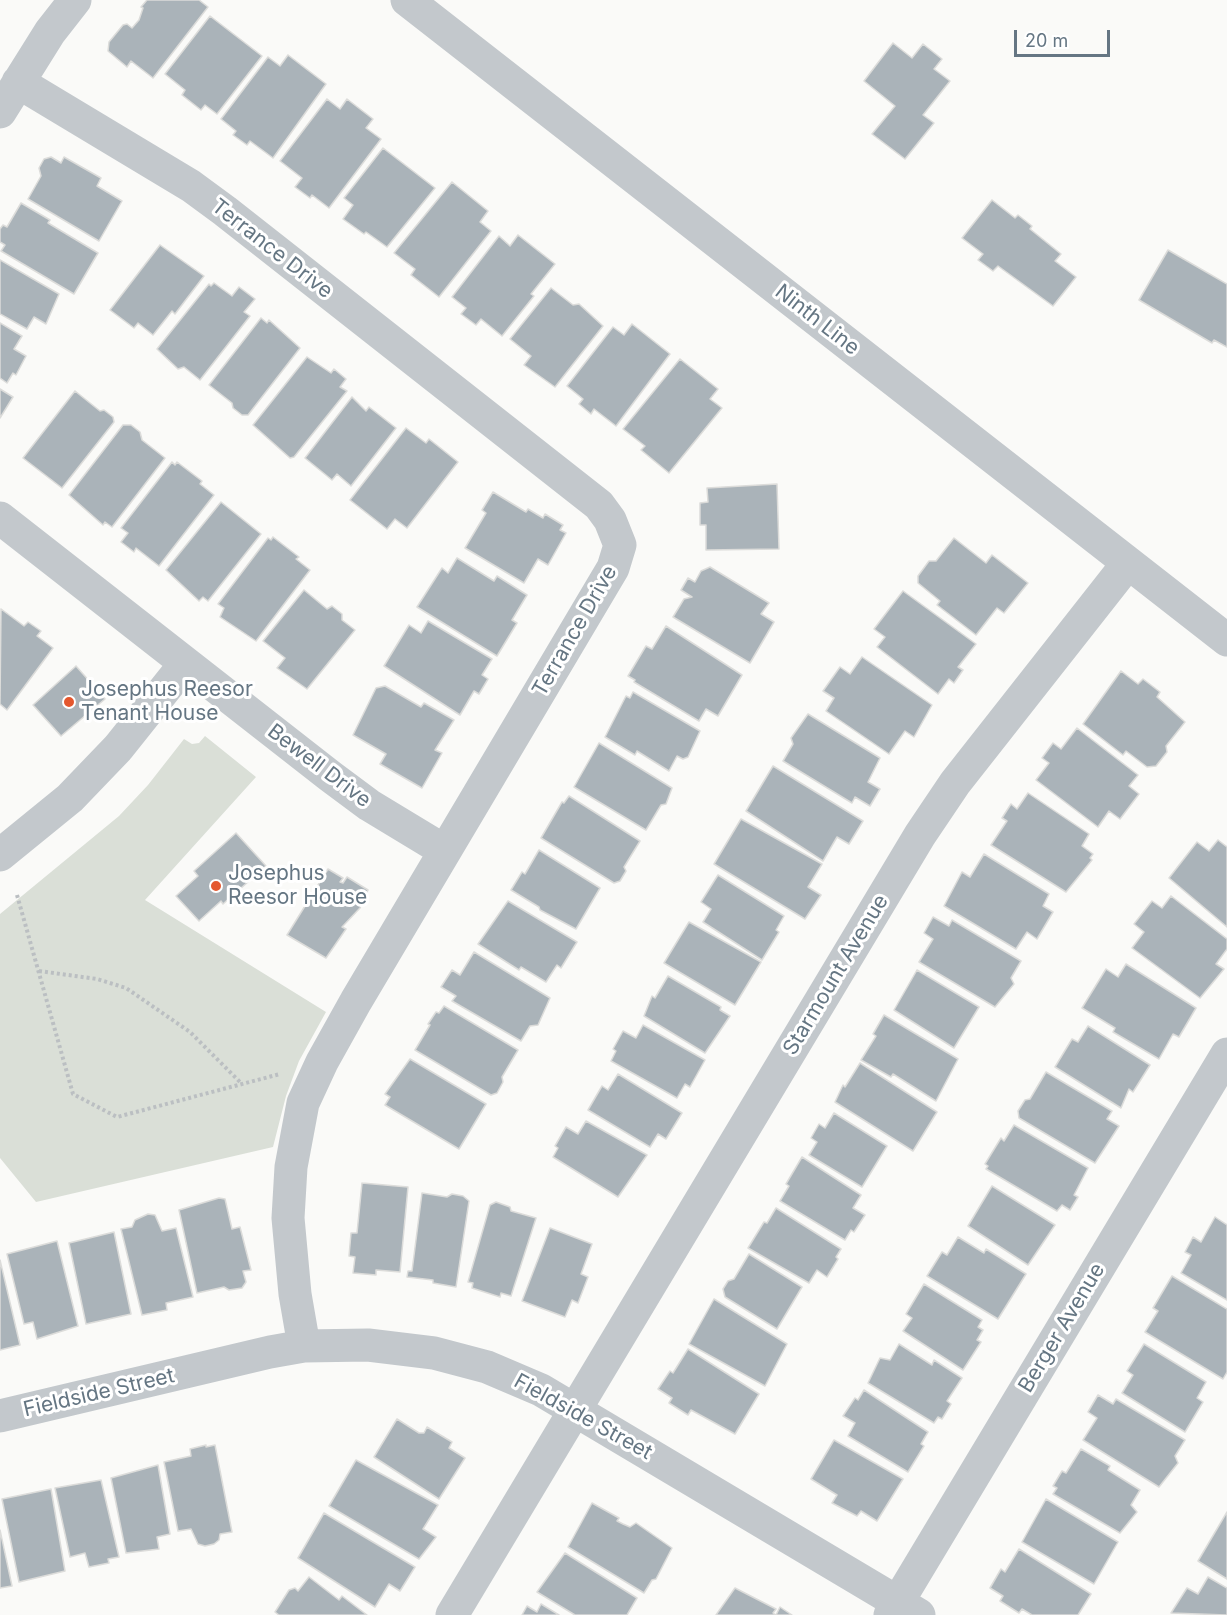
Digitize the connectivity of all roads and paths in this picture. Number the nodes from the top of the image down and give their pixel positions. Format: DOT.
graph roads {
  1 [pos="75,0"];
  2 [pos="407,0"];
  3 [pos="18,82"];
  4 [pos="0,112"];
  5 [pos="0,518"];
  6 [pos="1128,563"];
  7 [pos="1227,640"];
  8 [pos="184,664"];
  9 [pos="445,851"];
  10 [pos="0,855"];
  11 [pos="17,895"];
  12 [pos="39,971"];
  13 [pos="1227,1054"];
  14 [pos="290,1071"];
  15 [pos="241,1083"];
  16 [pos="304,1346"];
  17 [pos="576,1410"];
  18 [pos="0,1416"];
  19 [pos="902,1611"];
  20 [pos="452,1615"];
  1 -- 3 [label="street"];
  2 -- 6 [label="street, Ninth Line"];
  3 -- 4 [label="street"];
  3 -- 9 [label="street, Terrance Drive"];
  5 -- 8 [label="street, Bewell Drive"];
  6 -- 7 [label="street, Ninth Line"];
  6 -- 17 [label="street, Starmount Avenue"];
  8 -- 9 [label="street, Bewell Drive"];
  8 -- 10 [label="street"];
  9 -- 16 [label="street, Terrance Drive"];
  11 -- 12 [label="path"];
  12 -- 15 [label="path"];
  12 -- 15 [label="path"];
  13 -- 19 [label="street, Berger Avenue"];
  14 -- 15 [label="path"];
  16 -- 17 [label="street, Fieldside Street"];
  16 -- 18 [label="street, Fieldside Street"];
  17 -- 19 [label="street, Fieldside Street"];
  17 -- 20 [label="street, Starmount Avenue"];
}
